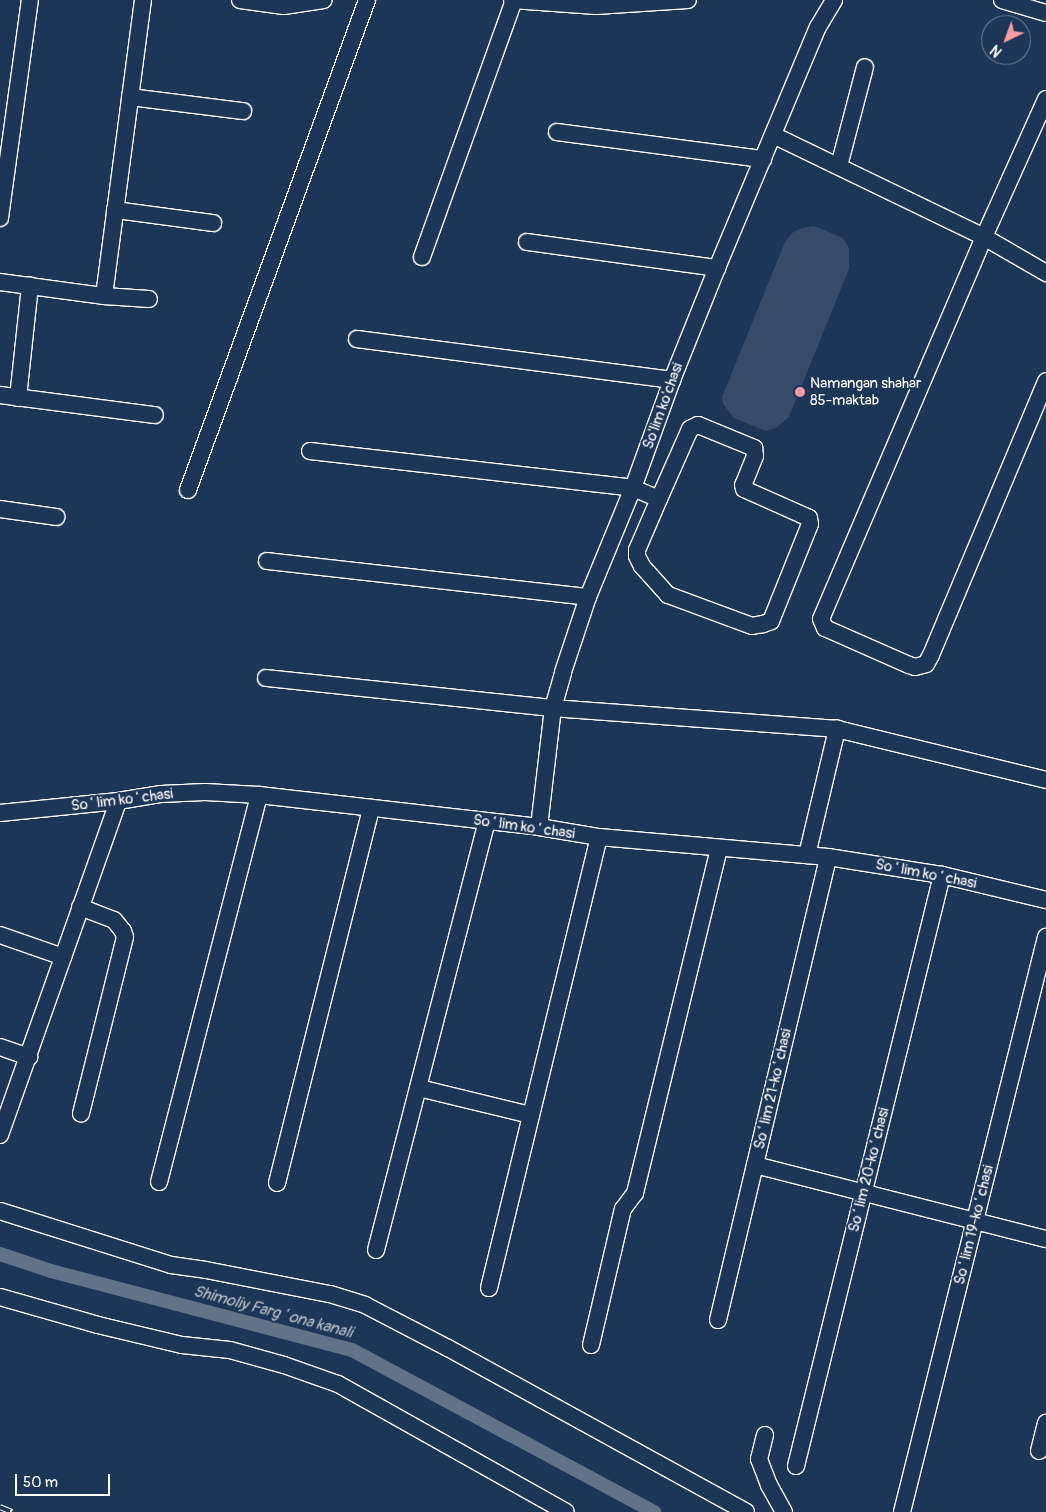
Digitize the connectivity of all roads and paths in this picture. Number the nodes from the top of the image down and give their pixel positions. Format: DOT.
graph roads {
  1 [pos="30,0"];
  2 [pos="143,0"];
  3 [pos="240,0"];
  4 [pos="324,0"];
  5 [pos="367,0"];
  6 [pos="513,0"];
  7 [pos="688,0"];
  8 [pos="834,0"];
  9 [pos="1002,0"];
  10 [pos="1046,13"];
  11 [pos="865,67"];
  12 [pos="130,97"];
  13 [pos="1046,99"];
  14 [pos="243,111"];
  15 [pos="557,132"];
  16 [pos="773,135"];
  17 [pos="763,159"];
  18 [pos="839,166"];
  19 [pos="115,210"];
  20 [pos="0,218"];
  21 [pos="213,223"];
  22 [pos="984,237"];
  23 [pos="527,242"];
  24 [pos="422,257"];
  25 [pos="718,268"];
  26 [pos="1046,273"];
  27 [pos="0,282"];
  28 [pos="30,286"];
  29 [pos="104,296"];
  30 [pos="149,299"];
  31 [pos="357,339"];
  32 [pos="672,380"];
  33 [pos="1046,381"];
  34 [pos="0,395"];
  35 [pos="18,398"];
  36 [pos="155,415"];
  37 [pos="310,450"];
  38 [pos="634,488"];
  39 [pos="188,490"];
  40 [pos="659,499"];
  41 [pos="0,509"];
  42 [pos="56,516"];
  43 [pos="266,561"];
  44 [pos="588,597"];
  45 [pos="266,678"];
  46 [pos="553,708"];
  47 [pos="837,729"];
  48 [pos="1046,780"];
  49 [pos="259,795"];
  50 [pos="118,801"];
  51 [pos="371,808"];
  52 [pos="0,813"];
  53 [pos="487,822"];
  54 [pos="539,827"];
  55 [pos="599,837"];
  56 [pos="719,848"];
  57 [pos="807,855"];
  58 [pos="828,857"];
  59 [pos="942,875"];
  60 [pos="1046,900"];
  61 [pos="80,907"];
  62 [pos="0,935"];
  63 [pos="1046,937"];
  64 [pos="64,957"];
  65 [pos="0,1048"];
  66 [pos="29,1057"];
  67 [pos="418,1088"];
  68 [pos="81,1114"];
  69 [pos="531,1116"];
  70 [pos="0,1135"];
  71 [pos="755,1165"];
  72 [pos="159,1182"];
  73 [pos="277,1184"];
  74 [pos="864,1193"];
  75 [pos="0,1211"];
  76 [pos="975,1221"];
  77 [pos="1046,1239"];
  78 [pos="376,1250"];
  79 [pos="489,1288"];
  80 [pos="0,1297"];
  81 [pos="718,1320"];
  82 [pos="591,1345"];
  83 [pos="1046,1423"];
  84 [pos="765,1435"];
  85 [pos="1039,1451"];
  86 [pos="796,1466"];
  87 [pos="566,1512"];
  88 [pos="746,1512"];
  89 [pos="784,1512"];
  90 [pos="902,1512"];
  1 -- 20 [label="street"];
  2 -- 12 [label="street"];
  3 -- 4 [label="street"];
  5 -- 39 [label="street"];
  6 -- 7 [label="street"];
  6 -- 24 [label="street"];
  8 -- 16 [label="street, So'lim ko'chasi"];
  9 -- 10 [label="street"];
  11 -- 18 [label="street"];
  12 -- 14 [label="street"];
  12 -- 19 [label="street"];
  13 -- 22 [label="street"];
  15 -- 17 [label="street"];
  16 -- 17 [label="street, So'lim ko'chasi"];
  16 -- 18 [label="street"];
  17 -- 25 [label="street, So'lim ko'chasi"];
  18 -- 22 [label="street"];
  19 -- 21 [label="street"];
  19 -- 29 [label="street"];
  22 -- 26 [label="street"];
  22 -- 33 [label="street"];
  23 -- 25 [label="street"];
  25 -- 32 [label="street, So'lim ko'chasi"];
  27 -- 28 [label="street"];
  28 -- 29 [label="street"];
  28 -- 35 [label="street"];
  29 -- 30 [label="street"];
  31 -- 32 [label="street"];
  32 -- 38 [label="street, So'lim ko'chasi"];
  34 -- 35 [label="street"];
  35 -- 36 [label="street"];
  37 -- 38 [label="street"];
  38 -- 40 [label="street"];
  38 -- 44 [label="street, So'lim ko'chasi"];
  40 -- 40 [label="street"];
  41 -- 42 [label="street"];
  43 -- 44 [label="street"];
  44 -- 46 [label="street, So'lim ko'chasi"];
  45 -- 46 [label="street"];
  46 -- 47 [label="street"];
  46 -- 54 [label="street, So'lim ko'chasi"];
  47 -- 48 [label="street"];
  47 -- 57 [label="street"];
  49 -- 50 [label="street, Soʻlim koʻchasi"];
  49 -- 51 [label="street, Soʻlim koʻchasi"];
  49 -- 72 [label="street"];
  50 -- 52 [label="street, Soʻlim koʻchasi"];
  50 -- 61 [label="street"];
  51 -- 53 [label="street, Soʻlim koʻchasi"];
  51 -- 73 [label="street"];
  53 -- 54 [label="street, Soʻlim koʻchasi"];
  53 -- 67 [label="street"];
  54 -- 55 [label="street, Soʻlim koʻchasi"];
  55 -- 56 [label="street, Soʻlim koʻchasi"];
  55 -- 69 [label="street"];
  56 -- 57 [label="street, Soʻlim koʻchasi"];
  56 -- 82 [label="street"];
  57 -- 58 [label="street, Soʻlim koʻchasi"];
  58 -- 59 [label="street, Soʻlim koʻchasi"];
  58 -- 71 [label="street, Soʻlim 21-koʻchasi"];
  59 -- 60 [label="street, Soʻlim koʻchasi"];
  59 -- 74 [label="street, Soʻlim 20-koʻchasi"];
  61 -- 64 [label="street"];
  61 -- 68 [label="street"];
  62 -- 64 [label="street"];
  63 -- 76 [label="street, Soʻlim 19-koʻchasi"];
  64 -- 66 [label="street"];
  65 -- 66 [label="street"];
  66 -- 70 [label="street"];
  67 -- 69 [label="street"];
  67 -- 78 [label="street"];
  69 -- 79 [label="street"];
  71 -- 74 [label="street"];
  71 -- 81 [label="street, Soʻlim 21-koʻchasi"];
  74 -- 76 [label="street"];
  74 -- 86 [label="street, Soʻlim 20-koʻchasi"];
  75 -- 88 [label="street"];
  76 -- 77 [label="street"];
  76 -- 90 [label="street, Soʻlim 19-koʻchasi"];
  80 -- 87 [label="street"];
  83 -- 85 [label="street"];
  84 -- 89 [label="street"];
}
